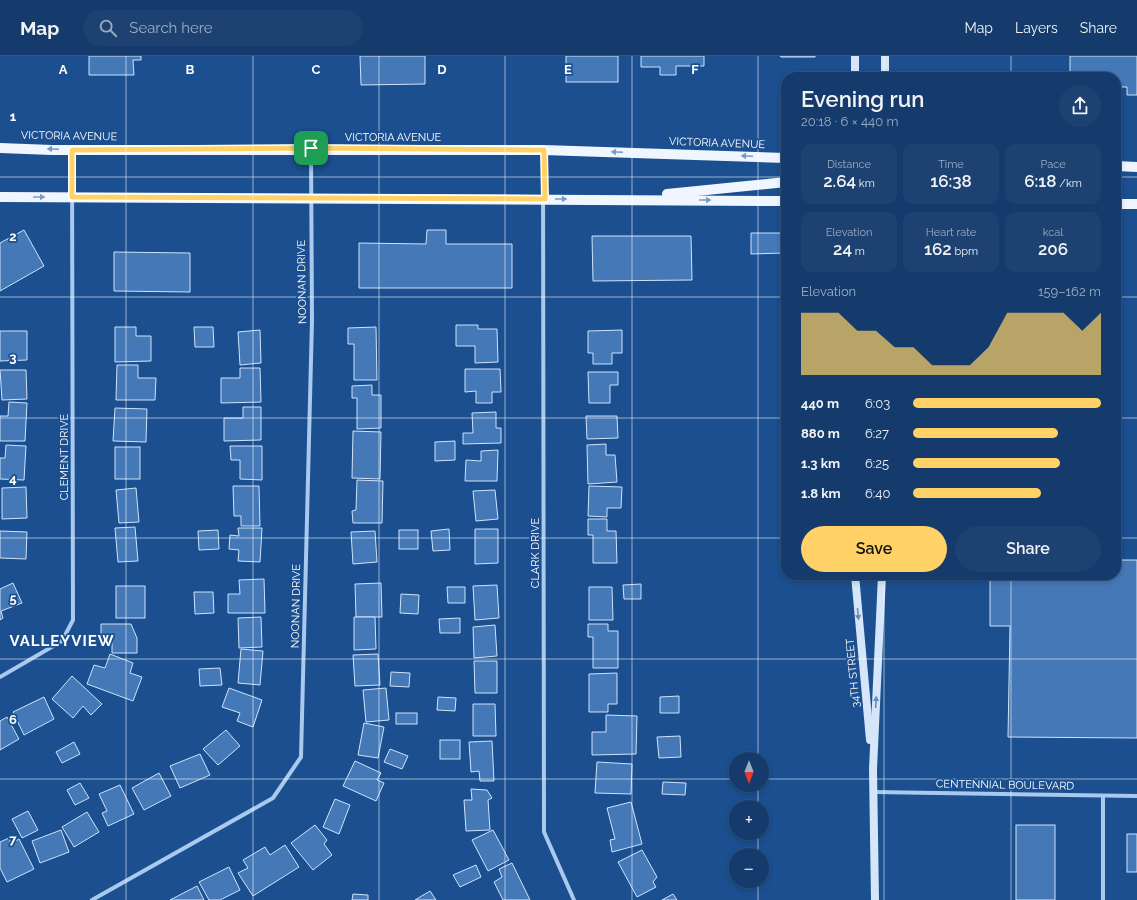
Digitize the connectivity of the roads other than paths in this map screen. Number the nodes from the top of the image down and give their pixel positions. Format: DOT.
graph roads {
  1 [pos="855,56"];
  2 [pos="884,56"];
  3 [pos="855,72"];
  4 [pos="885,72"];
  5 [pos="0,148"];
  6 [pos="311,148"];
  7 [pos="72,150"];
  8 [pos="544,150"];
  9 [pos="781,158"];
  10 [pos="1121,166"];
  11 [pos="1137,167"];
  12 [pos="781,183"];
  13 [pos="0,197"];
  14 [pos="72,197"];
  15 [pos="311,198"];
  16 [pos="545,199"];
  17 [pos="615,200"];
  18 [pos="781,200"];
  19 [pos="1121,204"];
  20 [pos="1137,204"];
  21 [pos="855,580"];
  22 [pos="882,580"];
  23 [pos="0,677"];
  24 [pos="873,769"];
  25 [pos="872,792"];
  26 [pos="1103,796"];
  27 [pos="1137,796"];
  28 [pos="92,900"];
  29 [pos="574,900"];
  30 [pos="875,900"];
  31 [pos="1103,900"];
  1 -- 3 [label="street"];
  2 -- 4 [label="street"];
  7 -- 5 [label="main road, VICTORIA AVENUE, one-way"];
  6 -- 7 [label="main road, VICTORIA AVENUE"];
  6 -- 8 [label="main road, VICTORIA AVENUE"];
  6 -- 15 [label="street, NOONAN DRIVE"];
  7 -- 14 [label="street, CLEMENT DRIVE"];
  9 -- 8 [label="main road, VICTORIA AVENUE, one-way"];
  8 -- 16 [label="street, CLARK DRIVE"];
  10 -- 11 [label="main road"];
  12 -- 17 [label="main road"];
  13 -- 14 [label="main road, one-way"];
  14 -- 15 [label="main road"];
  14 -- 23 [label="street, CLEMENT DRIVE"];
  15 -- 16 [label="main road"];
  15 -- 28 [label="street, NOONAN DRIVE"];
  16 -- 17 [label="main road, one-way"];
  16 -- 29 [label="street, CLARK DRIVE"];
  17 -- 18 [label="main road, one-way"];
  19 -- 20 [label="main road"];
  21 -- 24 [label="street, 34TH STREET, one-way"];
  24 -- 22 [label="street, 34TH STREET, one-way"];
  24 -- 25 [label="street, 34TH STREET"];
  25 -- 26 [label="street, CENTENNIAL BOULEVARD"];
  25 -- 30 [label="street, 34TH STREET"];
  26 -- 27 [label="street, CENTENNIAL BOULEVARD"];
  26 -- 31 [label="street"];
}
